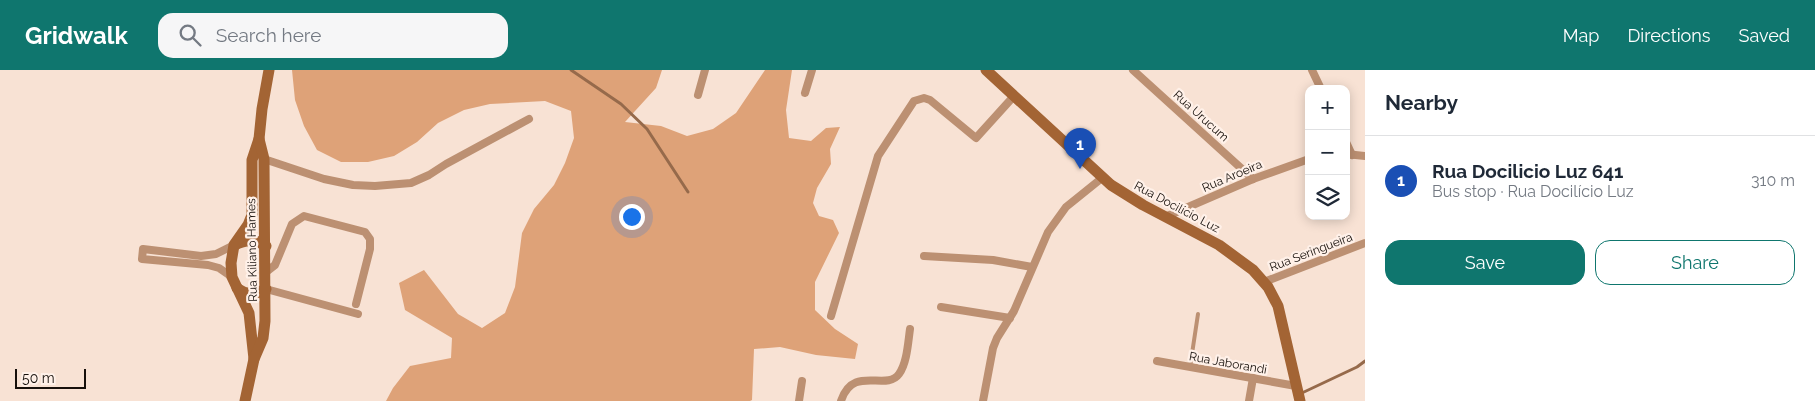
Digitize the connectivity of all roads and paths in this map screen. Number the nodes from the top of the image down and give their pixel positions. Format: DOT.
graph roads {
  1 [pos="269,70"];
  2 [pos="705,70"];
  3 [pos="812,70"];
  4 [pos="986,70"];
  5 [pos="1133,70"];
  6 [pos="1312,70"];
  7 [pos="1319,85"];
  8 [pos="805,93"];
  9 [pos="698,95"];
  10 [pos="1014,96"];
  11 [pos="530,120"];
  12 [pos="260,139"];
  13 [pos="1350,155"];
  14 [pos="1365,156"];
  15 [pos="264,160"];
  16 [pos="1305,160"];
  17 [pos="1102,178"];
  18 [pos="1253,179"];
  19 [pos="1165,217"];
  20 [pos="1365,243"];
  21 [pos="234,245"];
  22 [pos="266,246"];
  23 [pos="924,256"];
  24 [pos="1032,267"];
  25 [pos="266,272"];
  26 [pos="234,282"];
  27 [pos="1264,282"];
  28 [pos="266,289"];
  29 [pos="356,304"];
  30 [pos="941,306"];
  31 [pos="358,314"];
  32 [pos="1198,314"];
  33 [pos="832,316"];
  34 [pos="1010,318"];
  35 [pos="910,329"];
  36 [pos="254,359"];
  37 [pos="1156,361"];
  38 [pos="1190,367"];
  39 [pos="1253,378"];
  40 [pos="802,381"];
  41 [pos="1296,386"];
  42 [pos="245,401"];
  43 [pos="799,401"];
  44 [pos="841,401"];
  45 [pos="983,401"];
  46 [pos="1249,401"];
  47 [pos="1300,401"];
  1 -- 12 [label="main road, Rua Kiliano Hames"];
  2 -- 9 [label="street"];
  3 -- 8 [label="street"];
  4 -- 10 [label="main road, Rua Docilício Luz"];
  5 -- 18 [label="street, Rua Urucum"];
  6 -- 7 [label="street"];
  10 -- 17 [label="main road, Rua Docilício Luz"];
  10 -- 33 [label="street"];
  11 -- 15 [label="street"];
  12 -- 15 [label="main road, Rua Kiliano Hames"];
  12 -- 21 [label="main road, Rua Kiliano Hames"];
  13 -- 14 [label="street"];
  15 -- 22 [label="main road, Rua Kiliano Hames"];
  16 -- 18 [label="street, Rua Aroeira"];
  17 -- 19 [label="main road, Rua Docilício Luz"];
  17 -- 24 [label="street"];
  18 -- 19 [label="street, Rua Aroeira"];
  19 -- 27 [label="main road, Rua Docilício Luz"];
  20 -- 27 [label="street, Rua Seringueira"];
  21 -- 22 [label="main road"];
  21 -- 26 [label="main road, Rua Kiliano Hames"];
  21 -- 26 [label="street"];
  22 -- 25 [label="main road, Rua Kiliano Hames"];
  23 -- 24 [label="street"];
  24 -- 34 [label="street"];
  25 -- 28 [label="main road, Rua Kiliano Hames"];
  25 -- 29 [label="street"];
  26 -- 28 [label="main road"];
  26 -- 36 [label="main road, Rua Kiliano Hames"];
  27 -- 41 [label="main road, Rua Docilício Luz"];
  28 -- 31 [label="street"];
  28 -- 36 [label="main road, Rua Kiliano Hames"];
  30 -- 34 [label="street"];
  32 -- 38 [label="lane"];
  34 -- 45 [label="street"];
  35 -- 44 [label="street"];
  36 -- 42 [label="main road, Rua Kiliano Hames"];
  37 -- 38 [label="street, Rua Jaborandi"];
  38 -- 39 [label="street, Rua Jaborandi"];
  39 -- 41 [label="street, Rua Jaborandi"];
  39 -- 46 [label="street"];
  40 -- 43 [label="street"];
  41 -- 47 [label="main road, Rua Docilício Luz"];
}
